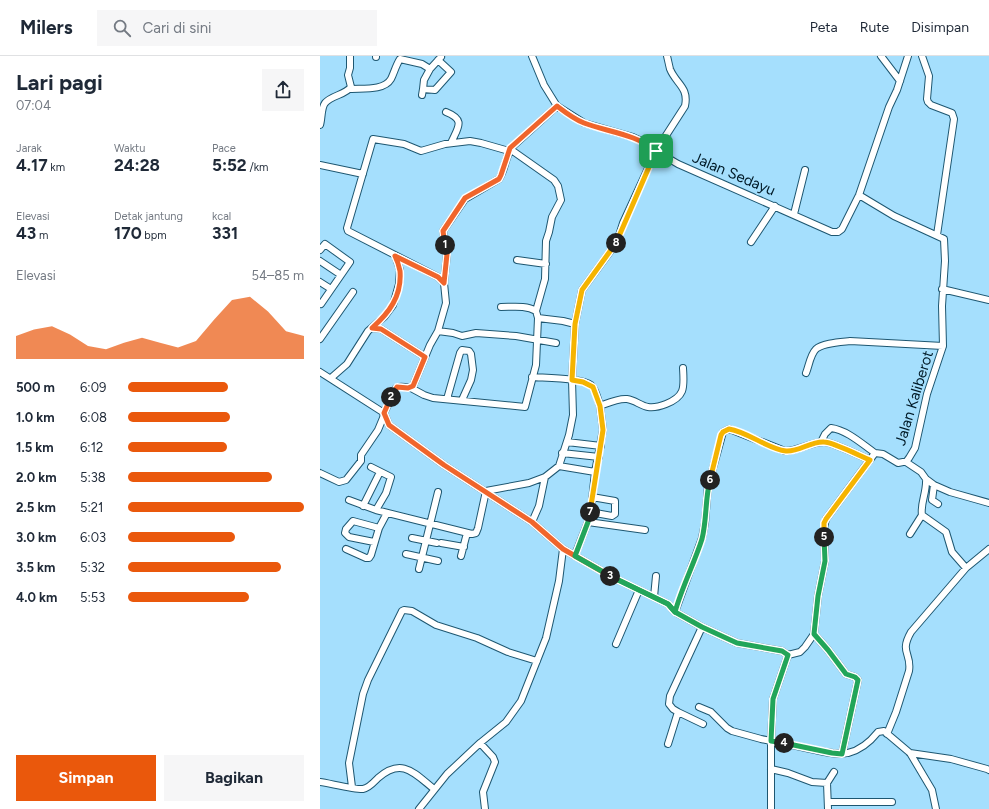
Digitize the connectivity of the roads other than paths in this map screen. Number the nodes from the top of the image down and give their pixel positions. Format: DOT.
graph roads {
  1 [pos="350,56"];
  2 [pos="532,56"];
  3 [pos="667,56"];
  4 [pos="880,56"];
  5 [pos="908,56"];
  6 [pos="922,56"];
  7 [pos="439,59"];
  8 [pos="430,69"];
  9 [pos="424,80"];
  10 [pos="900,81"];
  11 [pos="350,89"];
  12 [pos="435,90"];
  13 [pos="557,106"];
  14 [pos="446,112"];
  15 [pos="320,125"];
  16 [pos="451,143"];
  17 [pos="510,150"];
  18 [pos="656,151"];
  19 [pos="320,166"];
  20 [pos="805,170"];
  21 [pos="363,174"];
  22 [pos="859,195"];
  23 [pos="774,206"];
  24 [pos="794,214"];
  25 [pos="937,236"];
  26 [pos="751,242"];
  27 [pos="320,250"];
  28 [pos="395,256"];
  29 [pos="517,260"];
  30 [pos="320,261"];
  31 [pos="546,264"];
  32 [pos="341,275"];
  33 [pos="320,282"];
  34 [pos="444,283"];
  35 [pos="331,289"];
  36 [pos="942,289"];
  37 [pos="353,292"];
  38 [pos="989,300"];
  39 [pos="320,304"];
  40 [pos="501,307"];
  41 [pos="536,311"];
  42 [pos="538,318"];
  43 [pos="575,324"];
  44 [pos="372,328"];
  45 [pos="438,331"];
  46 [pos="320,339"];
  47 [pos="537,340"];
  48 [pos="556,343"];
  49 [pos="943,346"];
  50 [pos="425,357"];
  51 [pos="683,368"];
  52 [pos="320,372"];
  53 [pos="806,373"];
  54 [pos="532,377"];
  55 [pos="331,378"];
  56 [pos="572,380"];
  57 [pos="411,388"];
  58 [pos="447,399"];
  59 [pos="462,400"];
  60 [pos="600,406"];
  61 [pos="384,413"];
  62 [pos="567,442"];
  63 [pos="822,442"];
  64 [pos="601,446"];
  65 [pos="875,453"];
  66 [pos="562,454"];
  67 [pos="599,457"];
  68 [pos="870,460"];
  69 [pos="906,462"];
  70 [pos="559,466"];
  71 [pos="371,467"];
  72 [pos="380,472"];
  73 [pos="595,472"];
  74 [pos="320,473"];
  75 [pos="545,476"];
  76 [pos="926,479"];
  77 [pos="934,485"];
  78 [pos="486,491"];
  79 [pos="438,492"];
  80 [pos="592,497"];
  81 [pos="349,500"];
  82 [pos="989,503"];
  83 [pos="938,504"];
  84 [pos="363,506"];
  85 [pos="376,510"];
  86 [pos="590,512"];
  87 [pos="387,513"];
  88 [pos="922,516"];
  89 [pos="532,522"];
  90 [pos="588,522"];
  91 [pos="430,524"];
  92 [pos="379,528"];
  93 [pos="645,530"];
  94 [pos="467,533"];
  95 [pos="910,534"];
  96 [pos="412,538"];
  97 [pos="426,540"];
  98 [pos="374,542"];
  99 [pos="464,547"];
  100 [pos="346,549"];
  101 [pos="563,549"];
  102 [pos="989,549"];
  103 [pos="406,554"];
  104 [pos="461,556"];
  105 [pos="575,556"];
  106 [pos="422,557"];
  107 [pos="438,561"];
  108 [pos="966,568"];
  109 [pos="419,569"];
  110 [pos="656,576"];
  111 [pos="639,590"];
  112 [pos="654,597"];
  113 [pos="675,612"];
  114 [pos="702,627"];
  115 [pos="814,634"];
  116 [pos="616,644"];
  117 [pos="788,655"];
  118 [pos="537,661"];
  119 [pos="699,707"];
  120 [pos="678,712"];
  121 [pos="703,724"];
  122 [pos="887,734"];
  123 [pos="771,741"];
  124 [pos="480,743"];
  125 [pos="668,744"];
  126 [pos="910,753"];
  127 [pos="842,754"];
  128 [pos="771,770"];
  129 [pos="989,770"];
  130 [pos="834,772"];
  131 [pos="320,782"];
  132 [pos="827,783"];
  133 [pos="352,787"];
  134 [pos="434,789"];
  135 [pos="892,802"];
  136 [pos="828,806"];
  137 [pos="419,809"];
  138 [pos="485,809"];
  139 [pos="771,809"];
  140 [pos="936,809"];
  1 -- 11 [label="street"];
  2 -- 13 [label="street"];
  3 -- 18 [label="street"];
  4 -- 10 [label="street"];
  5 -- 10 [label="street, Jalan Sedayu"];
  6 -- 25 [label="street"];
  7 -- 8 [label="street"];
  7 -- 12 [label="street"];
  8 -- 9 [label="street"];
  8 -- 11 [label="street"];
  9 -- 12 [label="street"];
  9 -- 12 [label="street"];
  10 -- 22 [label="street, Jalan Sedayu"];
  11 -- 15 [label="street"];
  13 -- 17 [label="street"];
  13 -- 18 [label="street, Jalan Sedayu"];
  14 -- 16 [label="street"];
  16 -- 17 [label="street"];
  16 -- 21 [label="street"];
  17 -- 31 [label="street"];
  17 -- 34 [label="street"];
  18 -- 23 [label="street, Jalan Sedayu"];
  18 -- 43 [label="street"];
  19 -- 21 [label="street"];
  20 -- 24 [label="street"];
  21 -- 28 [label="street"];
  22 -- 24 [label="street, Jalan Sedayu"];
  22 -- 25 [label="street"];
  23 -- 24 [label="street, Jalan Sedayu"];
  23 -- 26 [label="street"];
  25 -- 36 [label="street, Jalan Kaliberot"];
  27 -- 32 [label="street"];
  28 -- 34 [label="street"];
  28 -- 44 [label="street"];
  29 -- 31 [label="street"];
  30 -- 32 [label="street"];
  31 -- 41 [label="street"];
  32 -- 35 [label="street"];
  33 -- 35 [label="street"];
  34 -- 45 [label="street"];
  35 -- 39 [label="street"];
  36 -- 38 [label="street"];
  36 -- 49 [label="street, Jalan Kaliberot"];
  37 -- 46 [label="street"];
  40 -- 41 [label="street"];
  41 -- 42 [label="street"];
  42 -- 43 [label="street"];
  42 -- 47 [label="street"];
  43 -- 56 [label="street"];
  44 -- 50 [label="street"];
  44 -- 55 [label="street"];
  45 -- 47 [label="street"];
  45 -- 50 [label="street"];
  47 -- 48 [label="street"];
  47 -- 54 [label="street"];
  49 -- 53 [label="street"];
  49 -- 69 [label="street, Jalan Kaliberot"];
  50 -- 57 [label="street"];
  51 -- 60 [label="street"];
  52 -- 55 [label="street"];
  54 -- 56 [label="street"];
  54 -- 59 [label="street"];
  55 -- 61 [label="street"];
  56 -- 60 [label="street"];
  56 -- 62 [label="street"];
  57 -- 58 [label="street"];
  57 -- 61 [label="street"];
  58 -- 59 [label="street"];
  58 -- 59 [label="street"];
  60 -- 64 [label="street"];
  61 -- 74 [label="street"];
  61 -- 78 [label="street"];
  62 -- 64 [label="street"];
  62 -- 66 [label="street"];
  63 -- 65 [label="street"];
  63 -- 68 [label="street"];
  63 -- 113 [label="street"];
  64 -- 67 [label="street"];
  65 -- 68 [label="street, Jalan Kaliberot"];
  65 -- 69 [label="street, Jalan Kaliberot"];
  66 -- 67 [label="street"];
  66 -- 70 [label="street"];
  67 -- 73 [label="street"];
  68 -- 115 [label="street, Jalan Kaliberot"];
  69 -- 76 [label="street"];
  70 -- 73 [label="street"];
  70 -- 75 [label="street"];
  71 -- 72 [label="street"];
  72 -- 84 [label="street"];
  72 -- 85 [label="street"];
  73 -- 80 [label="street"];
  75 -- 78 [label="street"];
  75 -- 89 [label="street"];
  76 -- 77 [label="street"];
  76 -- 88 [label="street"];
  77 -- 82 [label="street"];
  77 -- 83 [label="street"];
  78 -- 89 [label="street"];
  78 -- 94 [label="street"];
  79 -- 91 [label="street"];
  80 -- 86 [label="street"];
  80 -- 86 [label="street"];
  81 -- 84 [label="street"];
  84 -- 85 [label="street"];
  85 -- 87 [label="street"];
  86 -- 90 [label="street"];
  87 -- 91 [label="street"];
  87 -- 92 [label="street"];
  88 -- 95 [label="street"];
  88 -- 108 [label="street"];
  89 -- 101 [label="street"];
  90 -- 93 [label="street"];
  90 -- 105 [label="street"];
  91 -- 94 [label="street"];
  91 -- 97 [label="street"];
  92 -- 98 [label="street"];
  92 -- 98 [label="street"];
  94 -- 99 [label="street"];
  96 -- 97 [label="street"];
  97 -- 99 [label="street"];
  97 -- 106 [label="street"];
  98 -- 100 [label="street"];
  99 -- 104 [label="street"];
  101 -- 105 [label="street"];
  101 -- 118 [label="street"];
  102 -- 108 [label="street"];
  103 -- 106 [label="street"];
  105 -- 111 [label="street"];
  106 -- 107 [label="street"];
  106 -- 109 [label="street"];
  108 -- 122 [label="street"];
  110 -- 112 [label="street"];
  111 -- 112 [label="street"];
  111 -- 116 [label="street"];
  112 -- 113 [label="street"];
  113 -- 114 [label="street"];
  114 -- 117 [label="street"];
  114 -- 120 [label="street"];
  115 -- 117 [label="street"];
  115 -- 127 [label="street"];
  117 -- 123 [label="street"];
  118 -- 124 [label="street"];
  118 -- 133 [label="street"];
  119 -- 123 [label="street"];
  120 -- 121 [label="street"];
  120 -- 125 [label="street"];
  122 -- 126 [label="street"];
  122 -- 127 [label="street"];
  123 -- 127 [label="street"];
  123 -- 128 [label="street"];
  124 -- 134 [label="street"];
  124 -- 138 [label="street"];
  126 -- 129 [label="street"];
  126 -- 140 [label="street"];
  128 -- 132 [label="street"];
  128 -- 139 [label="street"];
  130 -- 132 [label="street"];
  131 -- 133 [label="street"];
  132 -- 136 [label="street"];
  133 -- 134 [label="street"];
  134 -- 137 [label="street"];
  135 -- 136 [label="street"];
}
